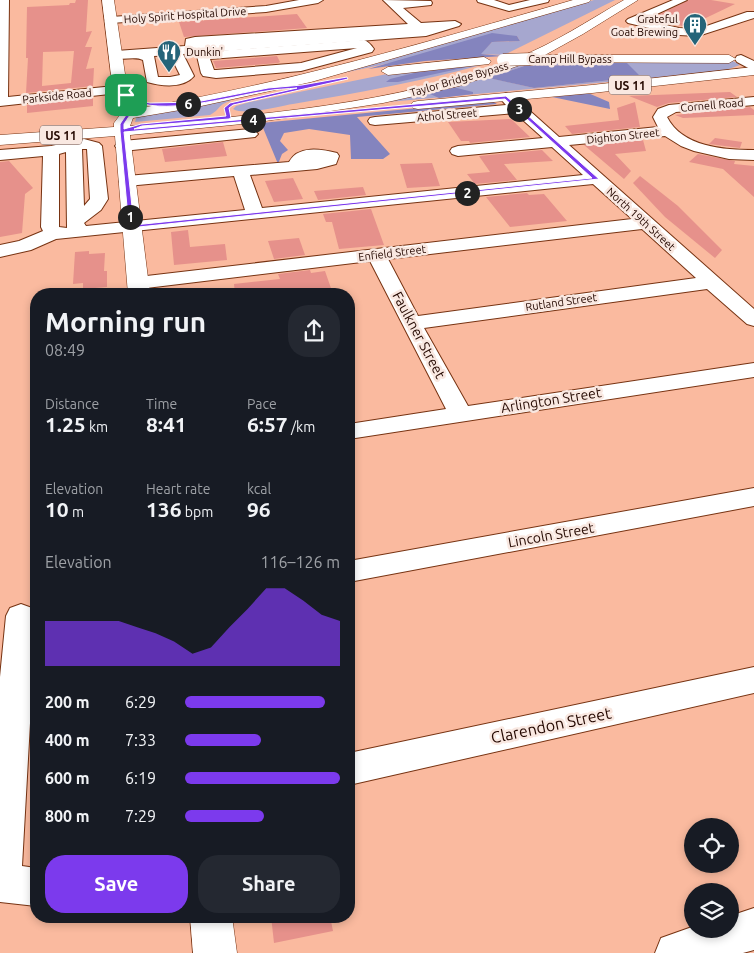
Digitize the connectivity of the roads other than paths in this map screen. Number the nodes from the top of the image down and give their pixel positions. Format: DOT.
graph roads {
  1 [pos="4,0"];
  2 [pos="108,0"];
  3 [pos="482,0"];
  4 [pos="544,0"];
  5 [pos="585,0"];
  6 [pos="623,0"];
  7 [pos="632,0"];
  8 [pos="682,0"];
  9 [pos="312,1"];
  10 [pos="392,3"];
  11 [pos="427,3"];
  12 [pos="754,15"];
  13 [pos="738,18"];
  14 [pos="316,20"];
  15 [pos="111,23"];
  16 [pos="754,26"];
  17 [pos="166,29"];
  18 [pos="327,35"];
  19 [pos="290,50"];
  20 [pos="219,51"];
  21 [pos="116,55"];
  22 [pos="181,55"];
  23 [pos="748,59"];
  24 [pos="147,60"];
  25 [pos="301,67"];
  26 [pos="754,67"];
  27 [pos="754,71"];
  28 [pos="347,78"];
  29 [pos="268,89"];
  30 [pos="120,92"];
  31 [pos="754,101"];
  32 [pos="1,102"];
  33 [pos="512,103"];
  34 [pos="196,104"];
  35 [pos="224,120"];
  36 [pos="375,121"];
  37 [pos="122,127"];
  38 [pos="668,131"];
  39 [pos="0,132"];
  40 [pos="0,139"];
  41 [pos="554,141"];
  42 [pos="74,146"];
  43 [pos="238,148"];
  44 [pos="458,150"];
  45 [pos="51,151"];
  46 [pos="0,155"];
  47 [pos="754,155"];
  48 [pos="260,160"];
  49 [pos="297,165"];
  50 [pos="242,175"];
  51 [pos="126,176"];
  52 [pos="596,179"];
  53 [pos="255,214"];
  54 [pos="646,223"];
  55 [pos="82,226"];
  56 [pos="131,227"];
  57 [pos="56,232"];
  58 [pos="0,251"];
  59 [pos="376,255"];
  60 [pos="712,282"];
  61 [pos="139,288"];
  62 [pos="754,320"];
  63 [pos="411,323"];
  64 [pos="754,370"];
  65 [pos="461,414"];
  66 [pos="355,430"];
  67 [pos="754,497"];
  68 [pos="355,571"];
  69 [pos="21,616"];
  70 [pos="754,680"];
  71 [pos="7,693"];
  72 [pos="355,768"];
  73 [pos="0,883"];
  74 [pos="30,886"];
  75 [pos="211,923"];
  76 [pos="754,929"];
  77 [pos="215,953"];
  78 [pos="676,953"];
  1 -- 32 [label="street"];
  2 -- 15 [label="main road"];
  3 -- 4 [label="street"];
  5 -- 29 [label="main road"];
  6 -- 35 [label="main road"];
  7 -- 35 [label="main road, Taylor Bridge Bypass"];
  8 -- 13 [label="street"];
  9 -- 15 [label="street, Holy Spirit Hospital Drive"];
  9 -- 17 [label="street"];
  10 -- 11 [label="street"];
  10 -- 18 [label="street"];
  12 -- 13 [label="street"];
  13 -- 16 [label="street"];
  14 -- 18 [label="street"];
  15 -- 17 [label="street"];
  15 -- 21 [label="main road"];
  17 -- 22 [label="street"];
  18 -- 20 [label="street"];
  18 -- 22 [label="street"];
  19 -- 20 [label="street"];
  19 -- 25 [label="street"];
  19 -- 25 [label="street"];
  20 -- 22 [label="street"];
  20 -- 25 [label="street"];
  21 -- 22 [label="street"];
  21 -- 24 [label="street"];
  21 -- 30 [label="main road"];
  22 -- 24 [label="street"];
  22 -- 24 [label="street"];
  23 -- 26 [label="street"];
  23 -- 28 [label="main road, Camp Hill Bypass / US 11, bridge"];
  27 -- 33 [label="main road, US 11"];
  28 -- 29 [label="main road, Camp Hill Bypass / US 11"];
  28 -- 35 [label="main road"];
  29 -- 34 [label="main road, US 11"];
  30 -- 32 [label="street, Parkside Road"];
  30 -- 34 [label="main road"];
  30 -- 37 [label="main road"];
  31 -- 38 [label="street, Cornell Road"];
  33 -- 35 [label="main road, US 11"];
  33 -- 36 [label="street, Athol Street"];
  33 -- 41 [label="street, North 19th Street"];
  34 -- 37 [label="main road, US 11"];
  35 -- 37 [label="main road, Taylor Bridge Bypass / US 11"];
  37 -- 39 [label="main road, US 11"];
  37 -- 40 [label="main road, US 11"];
  37 -- 43 [label="street"];
  37 -- 51 [label="main road"];
  38 -- 41 [label="street, Dighton Street"];
  38 -- 47 [label="street, Dighton Street"];
  41 -- 44 [label="street, Dighton Street"];
  41 -- 52 [label="street, North 19th Street"];
  42 -- 45 [label="street"];
  42 -- 55 [label="street"];
  42 -- 55 [label="street"];
  45 -- 46 [label="street"];
  45 -- 57 [label="street"];
  48 -- 49 [label="street"];
  48 -- 50 [label="street"];
  48 -- 51 [label="street"];
  50 -- 51 [label="street"];
  50 -- 53 [label="street"];
  51 -- 56 [label="main road"];
  52 -- 53 [label="street"];
  52 -- 54 [label="street, North 19th Street"];
  53 -- 56 [label="street"];
  54 -- 59 [label="street, Enfield Street"];
  54 -- 60 [label="street, North 19th Street"];
  55 -- 56 [label="street"];
  55 -- 57 [label="street"];
  56 -- 61 [label="main road"];
  57 -- 58 [label="street"];
  59 -- 61 [label="street, Enfield Street"];
  59 -- 63 [label="street, Faulkner Street"];
  60 -- 62 [label="street, North 19th Street"];
  60 -- 63 [label="street, Rutland Street"];
  63 -- 65 [label="street, Faulkner Street"];
  64 -- 65 [label="street, Arlington Street"];
  65 -- 66 [label="street, Arlington Street"];
  67 -- 68 [label="street, Lincoln Street"];
  69 -- 71 [label="street"];
  70 -- 72 [label="street, Clarendon Street"];
  71 -- 73 [label="street"];
  73 -- 74 [label="street"];
  75 -- 77 [label="main road"];
  76 -- 78 [label="street"];
}
